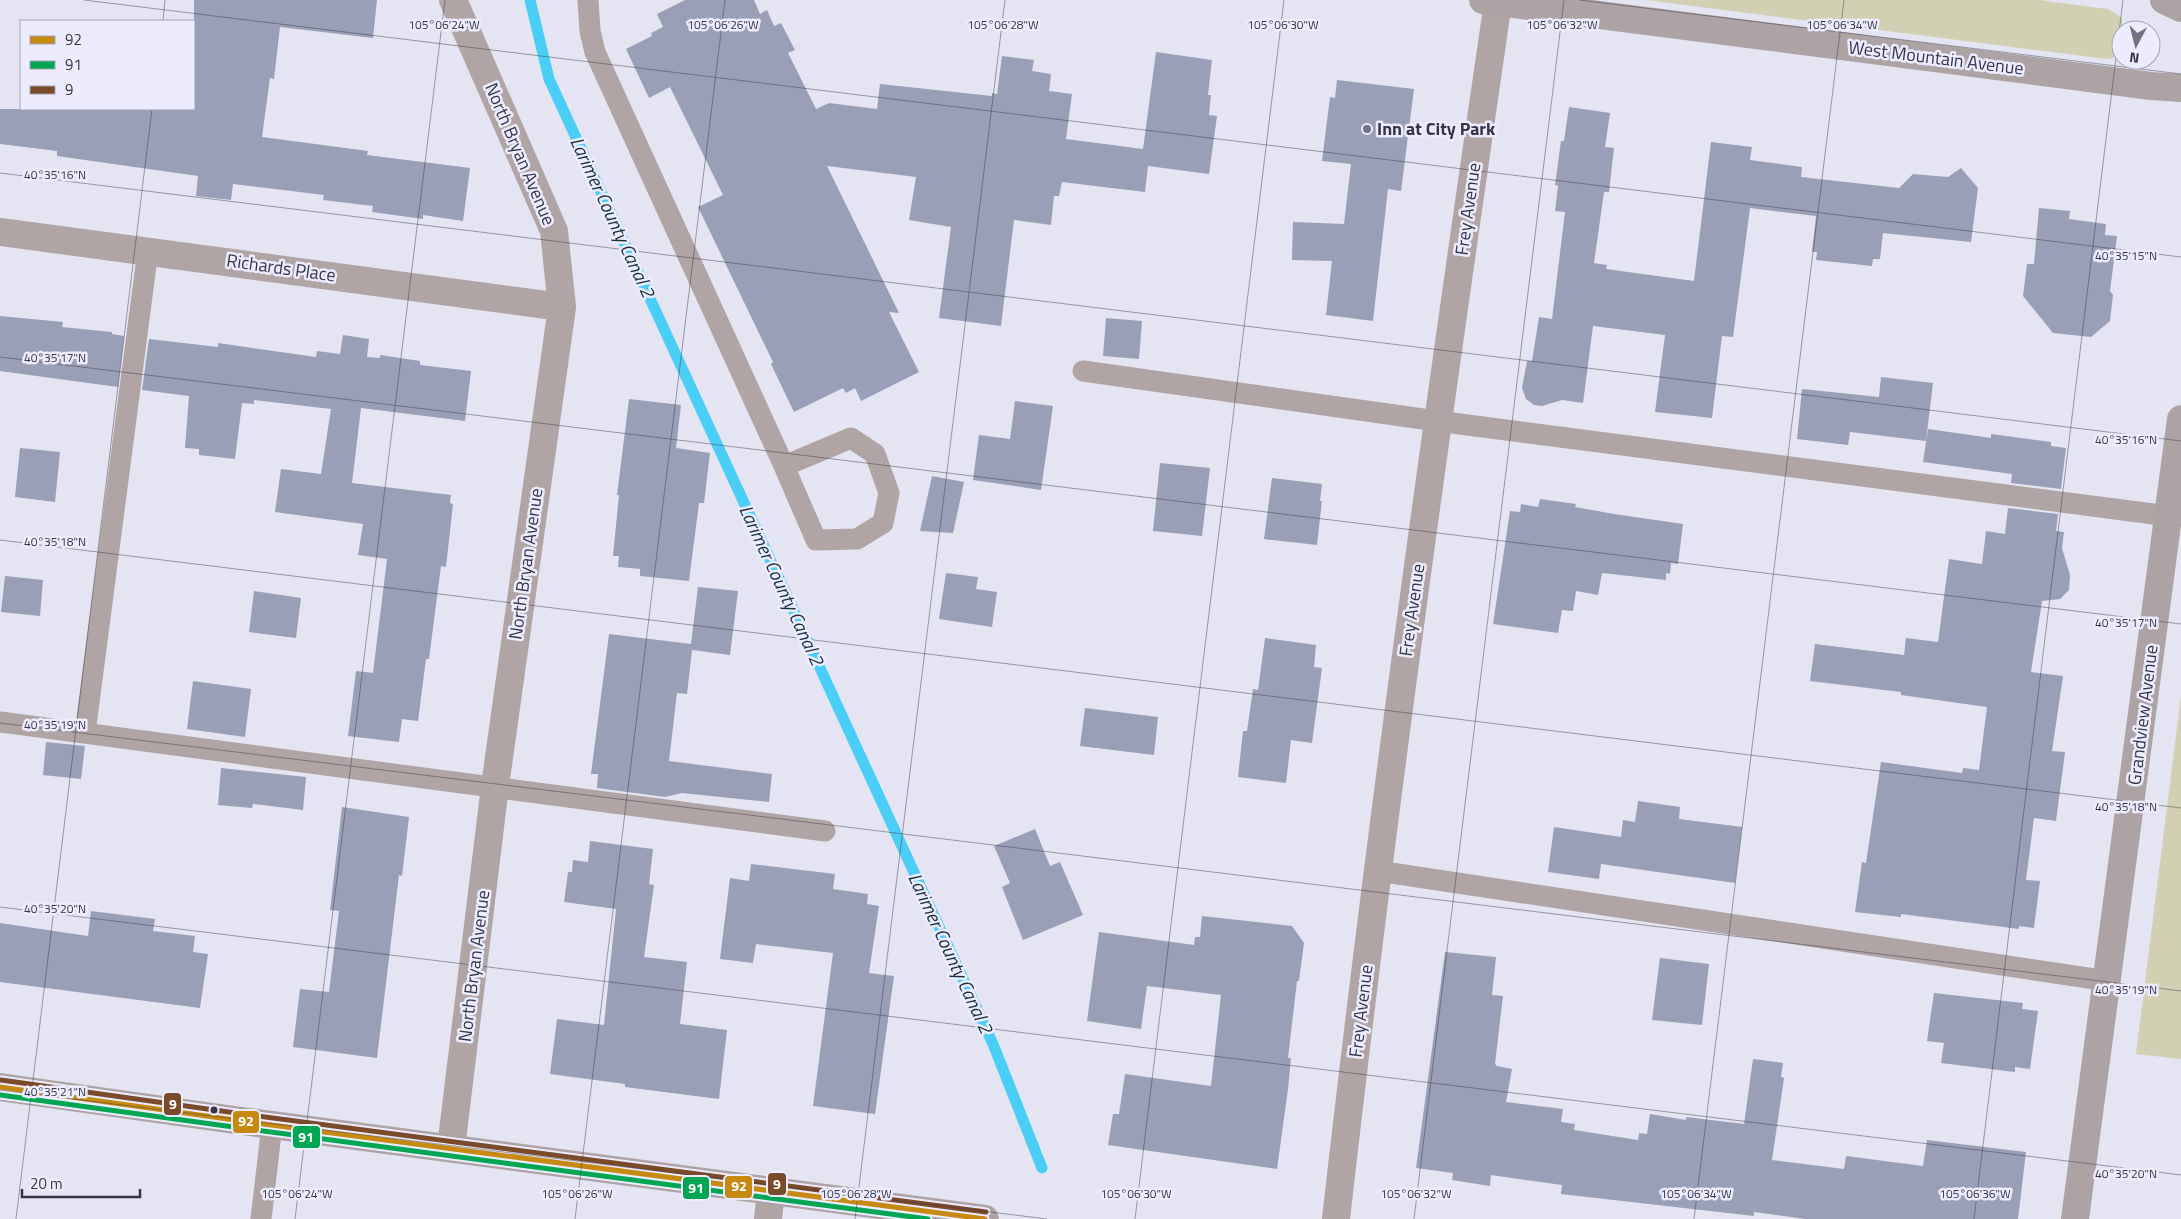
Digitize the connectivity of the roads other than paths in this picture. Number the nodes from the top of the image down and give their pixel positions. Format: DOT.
graph roads {
  1 [pos="453,0"];
  2 [pos="588,0"];
  3 [pos="2164,0"];
  4 [pos="1490,1"];
  5 [pos="2181,8"];
  6 [pos="2181,88"];
  7 [pos="0,232"];
  8 [pos="148,250"];
  9 [pos="562,307"];
  10 [pos="1083,371"];
  11 [pos="2181,419"];
  12 [pos="1437,421"];
  13 [pos="784,466"];
  14 [pos="2169,516"];
  15 [pos="0,722"];
  16 [pos="85,733"];
  17 [pos="495,786"];
  18 [pos="825,831"];
  19 [pos="1378,871"];
  20 [pos="2108,981"];
  21 [pos="0,1087"];
  22 [pos="272,1125"];
  23 [pos="451,1148"];
  24 [pos="771,1191"];
  25 [pos="261,1219"];
  26 [pos="768,1219"];
  27 [pos="985,1219"];
  28 [pos="1336,1219"];
  29 [pos="2075,1219"];
  1 -- 9 [label="street, North Bryan Avenue"];
  2 -- 13 [label="lane"];
  3 -- 5 [label="street"];
  4 -- 6 [label="street, West Mountain Avenue"];
  4 -- 12 [label="street, Frey Avenue"];
  7 -- 8 [label="street, Richards Place"];
  8 -- 9 [label="street, Richards Place"];
  8 -- 16 [label="lane"];
  9 -- 17 [label="street, North Bryan Avenue"];
  10 -- 12 [label="lane"];
  11 -- 14 [label="street, Grandview Avenue"];
  12 -- 14 [label="lane"];
  12 -- 19 [label="street, Frey Avenue"];
  13 -- 13 [label="lane"];
  14 -- 20 [label="street, Grandview Avenue"];
  15 -- 16 [label="lane"];
  16 -- 17 [label="lane"];
  17 -- 18 [label="lane"];
  17 -- 23 [label="street, North Bryan Avenue"];
  19 -- 20 [label="lane"];
  19 -- 28 [label="street, Frey Avenue"];
  20 -- 29 [label="street, Grandview Avenue"];
  21 -- 22 [label="street"];
  22 -- 23 [label="street"];
  22 -- 25 [label="lane"];
  23 -- 24 [label="street"];
  24 -- 26 [label="street"];
  24 -- 27 [label="street"];
}
